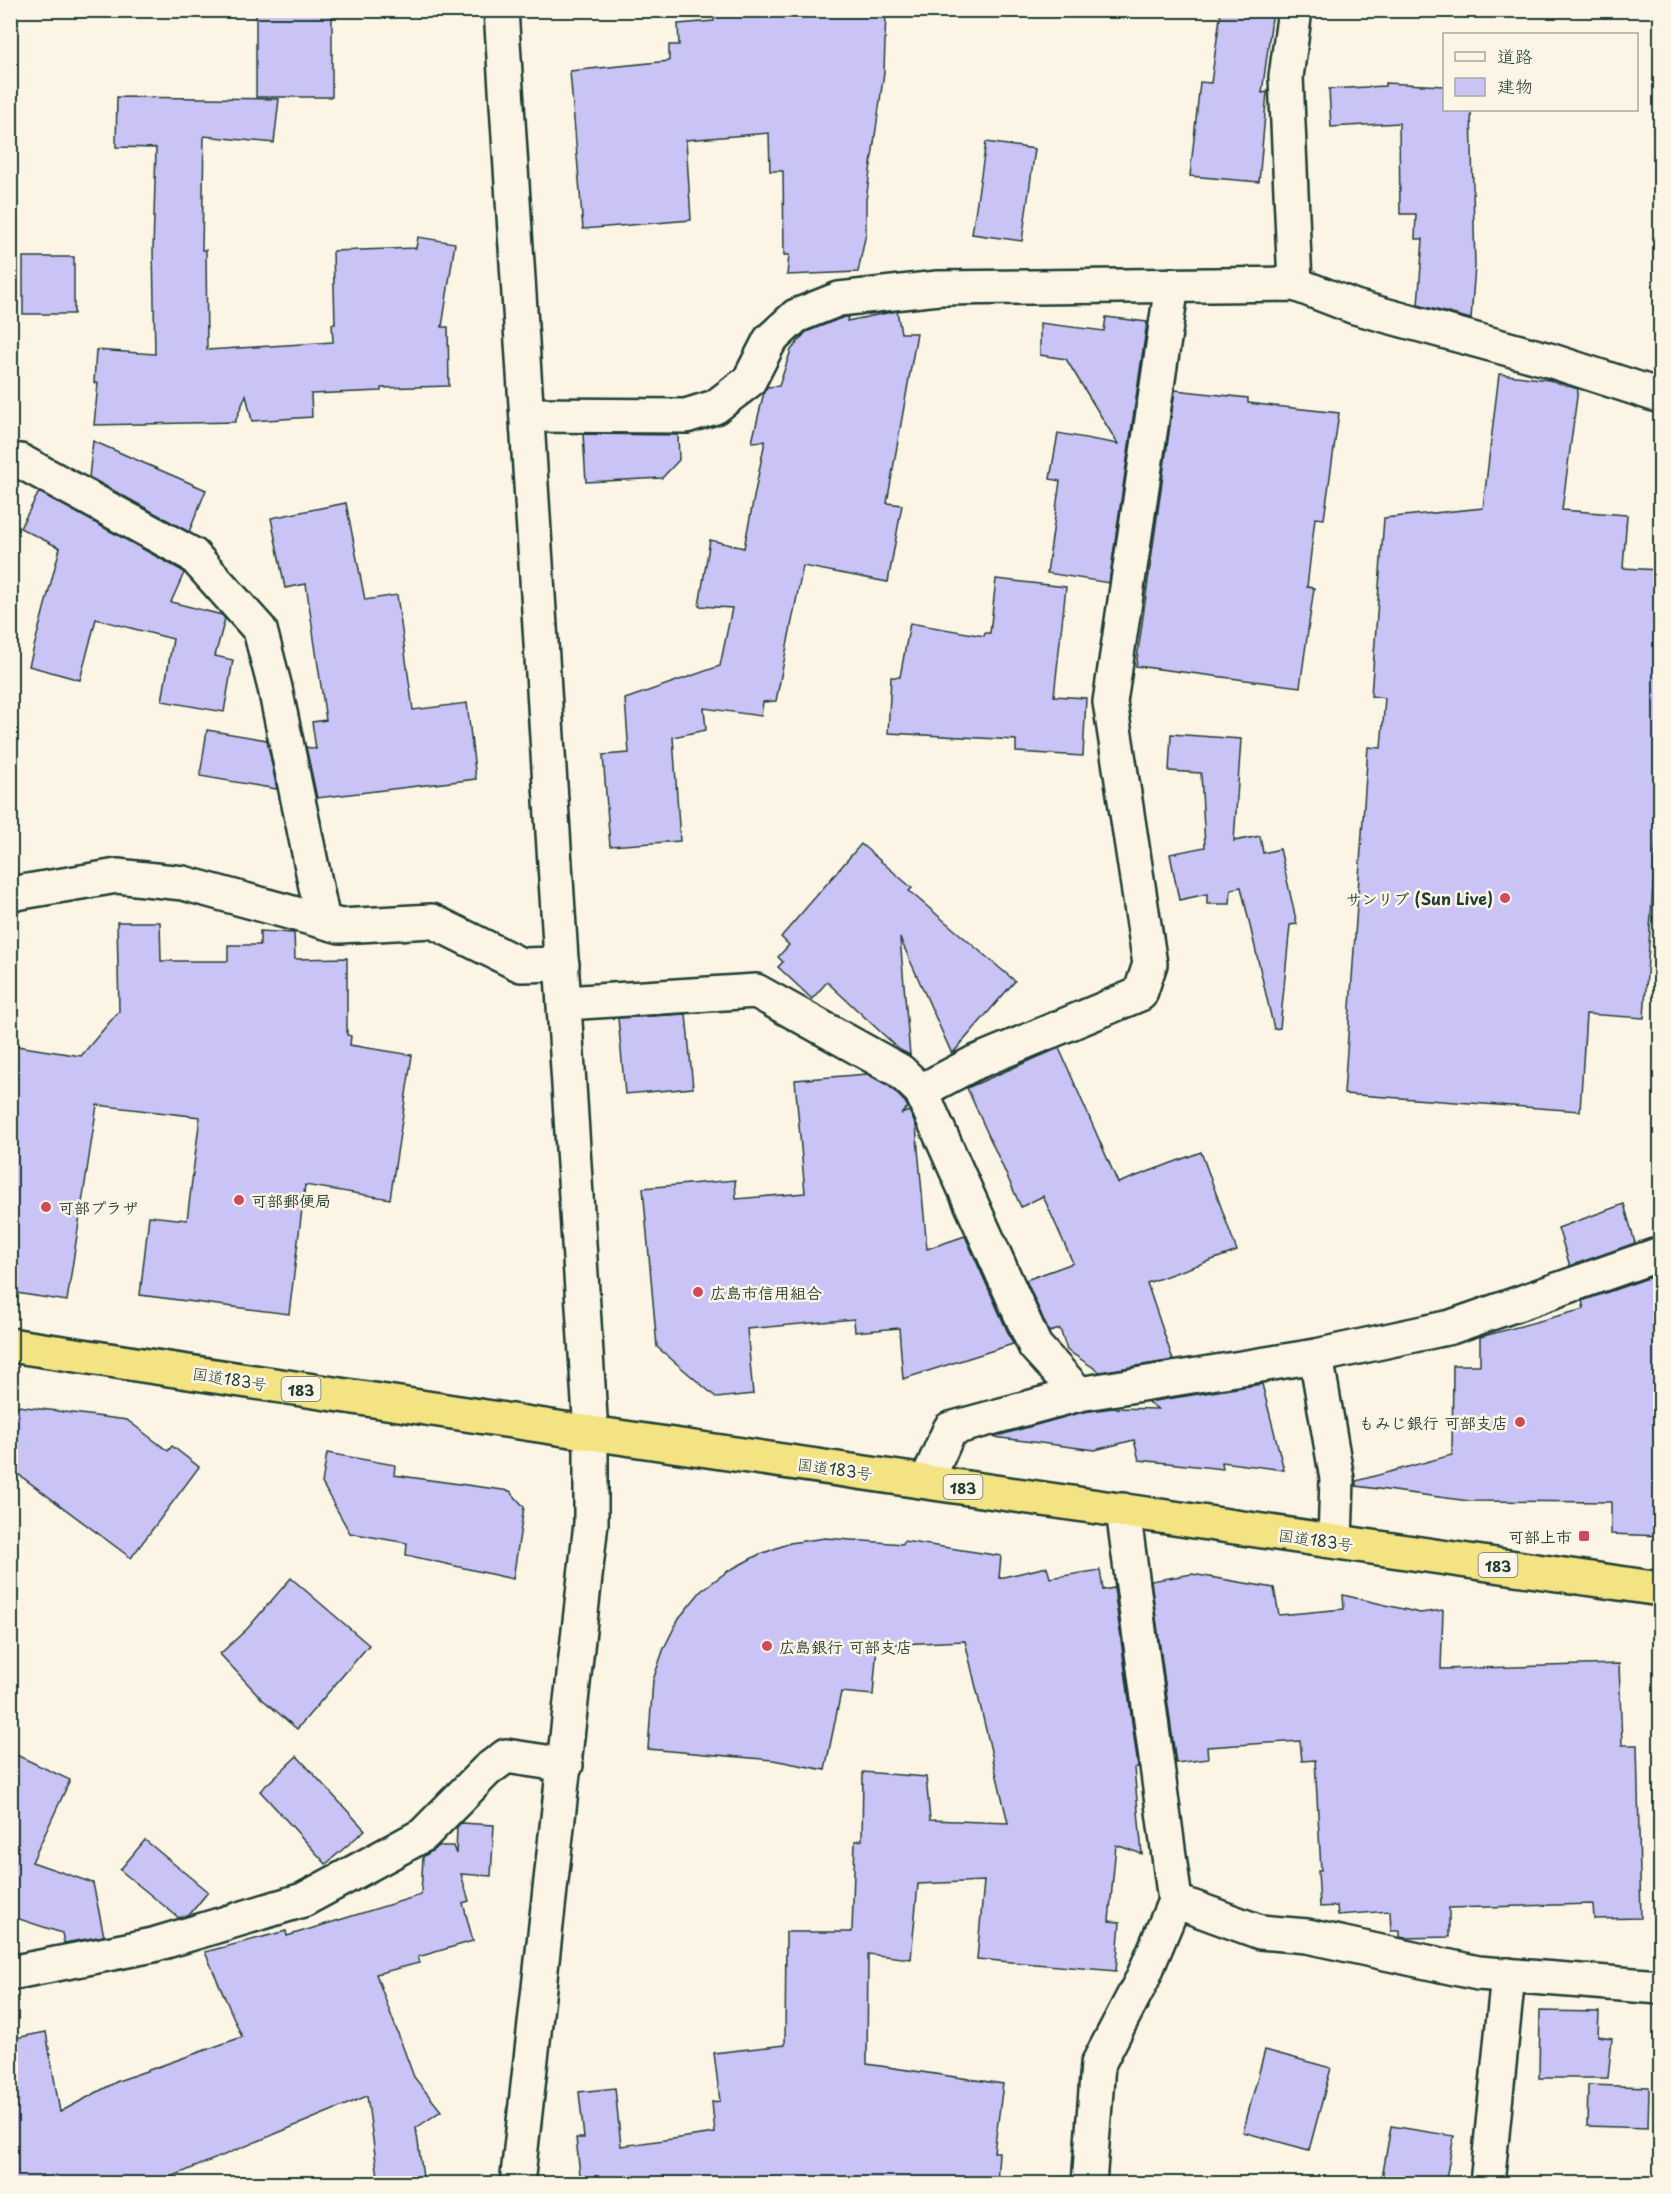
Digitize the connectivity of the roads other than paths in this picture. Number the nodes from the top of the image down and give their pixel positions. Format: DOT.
graph roads {
  1 [pos="501,10"];
  2 [pos="1295,10"];
  3 [pos="1295,284"];
  4 [pos="1172,285"];
  5 [pos="1660,396"];
  6 [pos="527,415"];
  7 [pos="20,461"];
  8 [pos="10,894"];
  9 [pos="323,921"];
  10 [pos="562,964"];
  11 [pos="565,1003"];
  12 [pos="921,1091"];
  13 [pos="1660,1254"];
  14 [pos="10,1345"];
  15 [pos="1316,1356"];
  16 [pos="1079,1394"];
  17 [pos="591,1433"];
  18 [pos="927,1481"];
  19 [pos="1123,1510"];
  20 [pos="1335,1541"];
  21 [pos="1660,1589"];
  22 [pos="566,1765"];
  23 [pos="1175,1901"];
  24 [pos="10,1973"];
  25 [pos="1508,1975"];
  26 [pos="1660,1987"];
  27 [pos="517,2184"];
  28 [pos="1089,2184"];
  29 [pos="1487,2184"];
  1 -- 6 [label="street"];
  2 -- 3 [label="street"];
  3 -- 4 [label="street"];
  3 -- 5 [label="street"];
  4 -- 6 [label="street"];
  4 -- 12 [label="street"];
  6 -- 10 [label="street"];
  7 -- 9 [label="street"];
  8 -- 9 [label="street"];
  9 -- 10 [label="street"];
  10 -- 11 [label="street"];
  11 -- 12 [label="street"];
  11 -- 17 [label="street"];
  12 -- 16 [label="street"];
  13 -- 15 [label="street"];
  14 -- 17 [label="highway, 国道183号 / 183"];
  15 -- 16 [label="street"];
  15 -- 20 [label="street"];
  16 -- 18 [label="street"];
  17 -- 18 [label="highway, 国道183号 / 183"];
  17 -- 22 [label="street"];
  18 -- 19 [label="highway, 国道183号 / 183"];
  19 -- 20 [label="highway, 国道183号 / 183"];
  19 -- 23 [label="street"];
  20 -- 21 [label="highway, 国道183号 / 183"];
  22 -- 24 [label="street"];
  22 -- 27 [label="street"];
  23 -- 25 [label="street"];
  23 -- 28 [label="street"];
  25 -- 26 [label="street"];
  25 -- 29 [label="street"];
}
